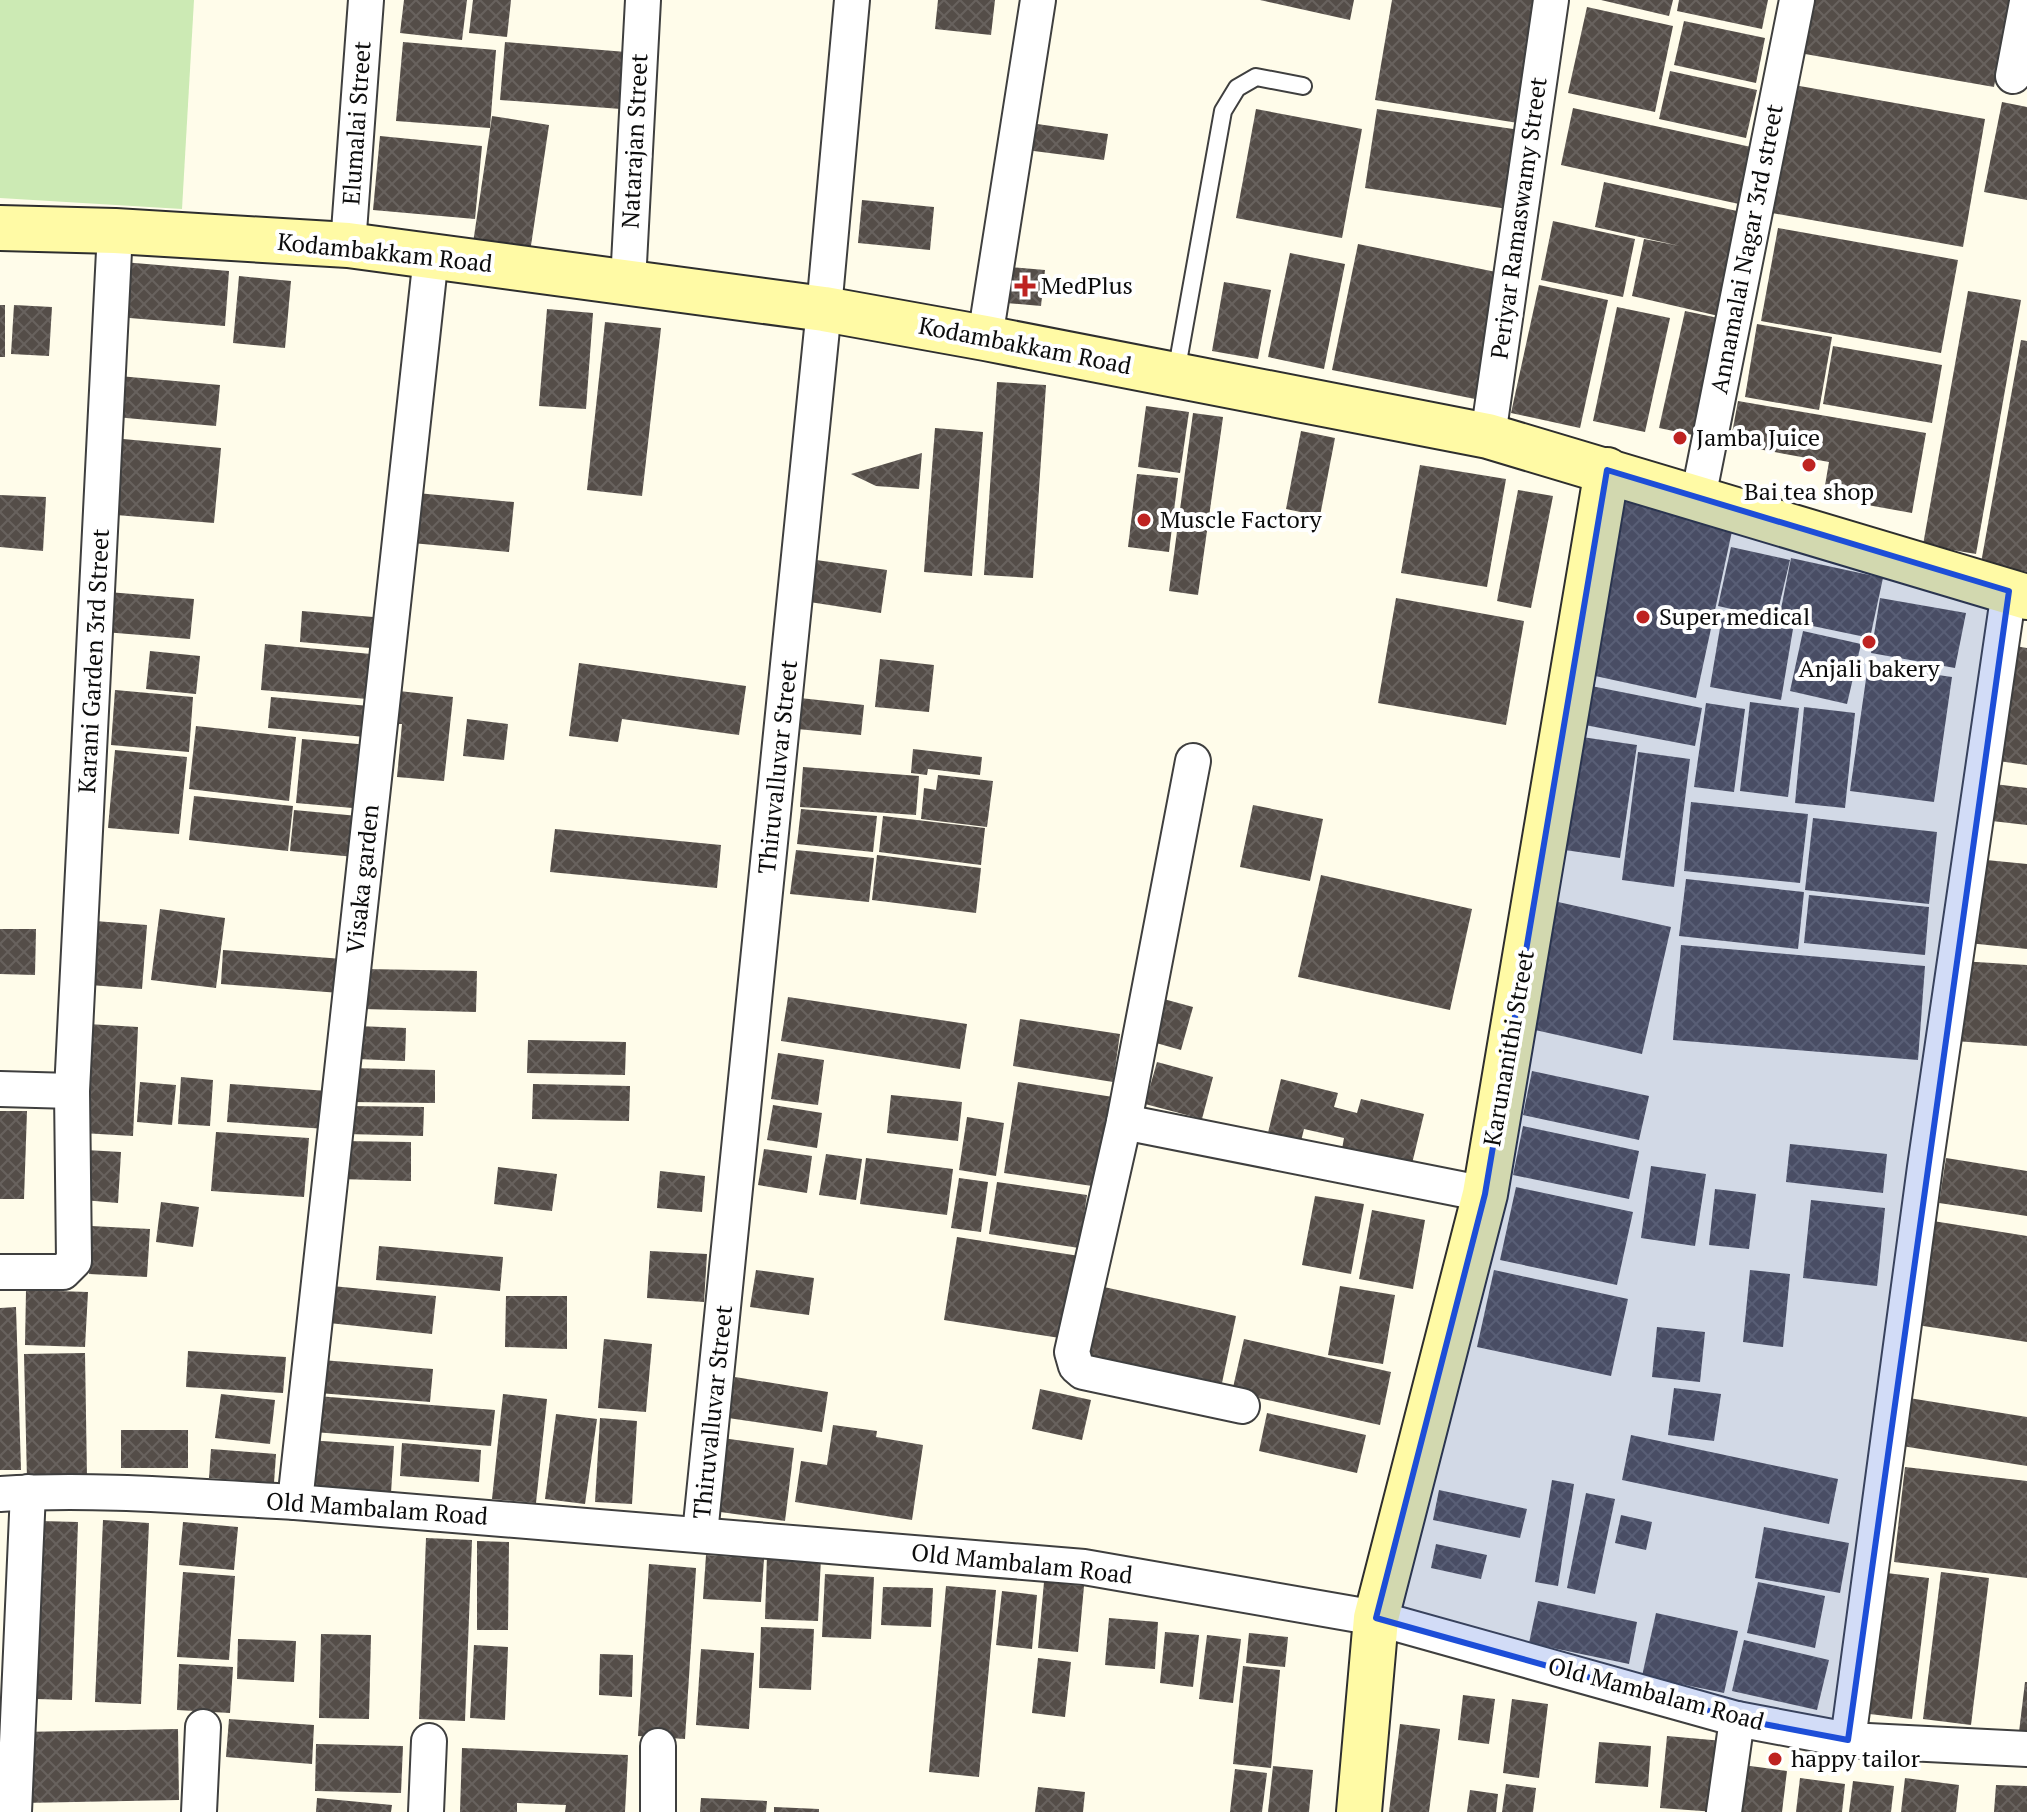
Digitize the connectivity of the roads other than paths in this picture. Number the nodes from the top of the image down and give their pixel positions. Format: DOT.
graph roads {
  1 [pos="366,0"];
  2 [pos="643,0"];
  3 [pos="852,0"];
  4 [pos="1038,0"];
  5 [pos="1551,0"];
  6 [pos="1797,0"];
  7 [pos="2027,2"];
  8 [pos="2013,76"];
  9 [pos="1303,86"];
  10 [pos="0,228"];
  11 [pos="115,231"];
  12 [pos="348,245"];
  13 [pos="431,256"];
  14 [pos="628,282"];
  15 [pos="824,309"];
  16 [pos="985,338"];
  17 [pos="1175,375"];
  18 [pos="1488,436"];
  19 [pos="1607,470"];
  20 [pos="1698,498"];
  21 [pos="2018,594"];
  22 [pos="1193,761"];
  23 [pos="0,1089"];
  24 [pos="72,1091"];
  25 [pos="1124,1122"];
  26 [pos="1485,1194"];
  27 [pos="0,1272"];
  28 [pos="1242,1406"];
  29 [pos="14,1493"];
  30 [pos="295,1502"];
  31 [pos="700,1534"];
  32 [pos="1376,1618"];
  33 [pos="1737,1719"];
  34 [pos="203,1727"];
  35 [pos="1848,1740"];
  36 [pos="429,1741"];
  37 [pos="658,1746"];
  38 [pos="2027,1749"];
  39 [pos="14,1812"];
  40 [pos="199,1812"];
  41 [pos="426,1812"];
  42 [pos="658,1812"];
  43 [pos="1359,1812"];
  44 [pos="1724,1812"];
  1 -- 12 [label="street, Elumalai Street"];
  2 -- 14 [label="street, Natarajan Street"];
  3 -- 15 [label="street, Thiruvalluvar Street"];
  4 -- 16 [label="street"];
  5 -- 18 [label="street, Periyar Ramaswamy Street"];
  6 -- 20 [label="street, Annamalai Nagar 3rd street"];
  7 -- 8 [label="street"];
  9 -- 17 [label="lane"];
  10 -- 11 [label="main road, Kodambakkam Road"];
  11 -- 12 [label="main road, Kodambakkam Road"];
  11 -- 24 [label="street, Karani Garden 3rd Street"];
  12 -- 13 [label="main road, Kodambakkam Road"];
  13 -- 14 [label="main road, Kodambakkam Road"];
  13 -- 30 [label="street, Visaka garden"];
  14 -- 15 [label="main road, Kodambakkam Road"];
  15 -- 16 [label="main road, Kodambakkam Road"];
  15 -- 31 [label="street, Thiruvalluvar Street"];
  16 -- 17 [label="main road, Kodambakkam Road"];
  17 -- 18 [label="main road, Kodambakkam Road"];
  18 -- 19 [label="main road, Kodambakkam Road"];
  19 -- 20 [label="main road, Kodambakkam Road"];
  19 -- 26 [label="main road, Karunanithi Street"];
  20 -- 21 [label="main road, Kodambakkam Road"];
  21 -- 35 [label="street"];
  22 -- 25 [label="street"];
  23 -- 24 [label="street"];
  24 -- 27 [label="street, Karani Garden 3rd Street"];
  25 -- 26 [label="street"];
  25 -- 28 [label="street"];
  26 -- 32 [label="main road, Karunanithi Street"];
  29 -- 30 [label="street, Old Mambalam Road"];
  29 -- 39 [label="street"];
  30 -- 31 [label="street, Old Mambalam Road"];
  31 -- 32 [label="street, Old Mambalam Road"];
  32 -- 33 [label="street, Old Mambalam Road"];
  32 -- 43 [label="main road, Karunanithi Street"];
  33 -- 35 [label="street, Old Mambalam Road"];
  33 -- 44 [label="street"];
  34 -- 40 [label="street"];
  35 -- 38 [label="street, Old Mambalam Road"];
  36 -- 41 [label="street"];
  37 -- 42 [label="street"];
}
